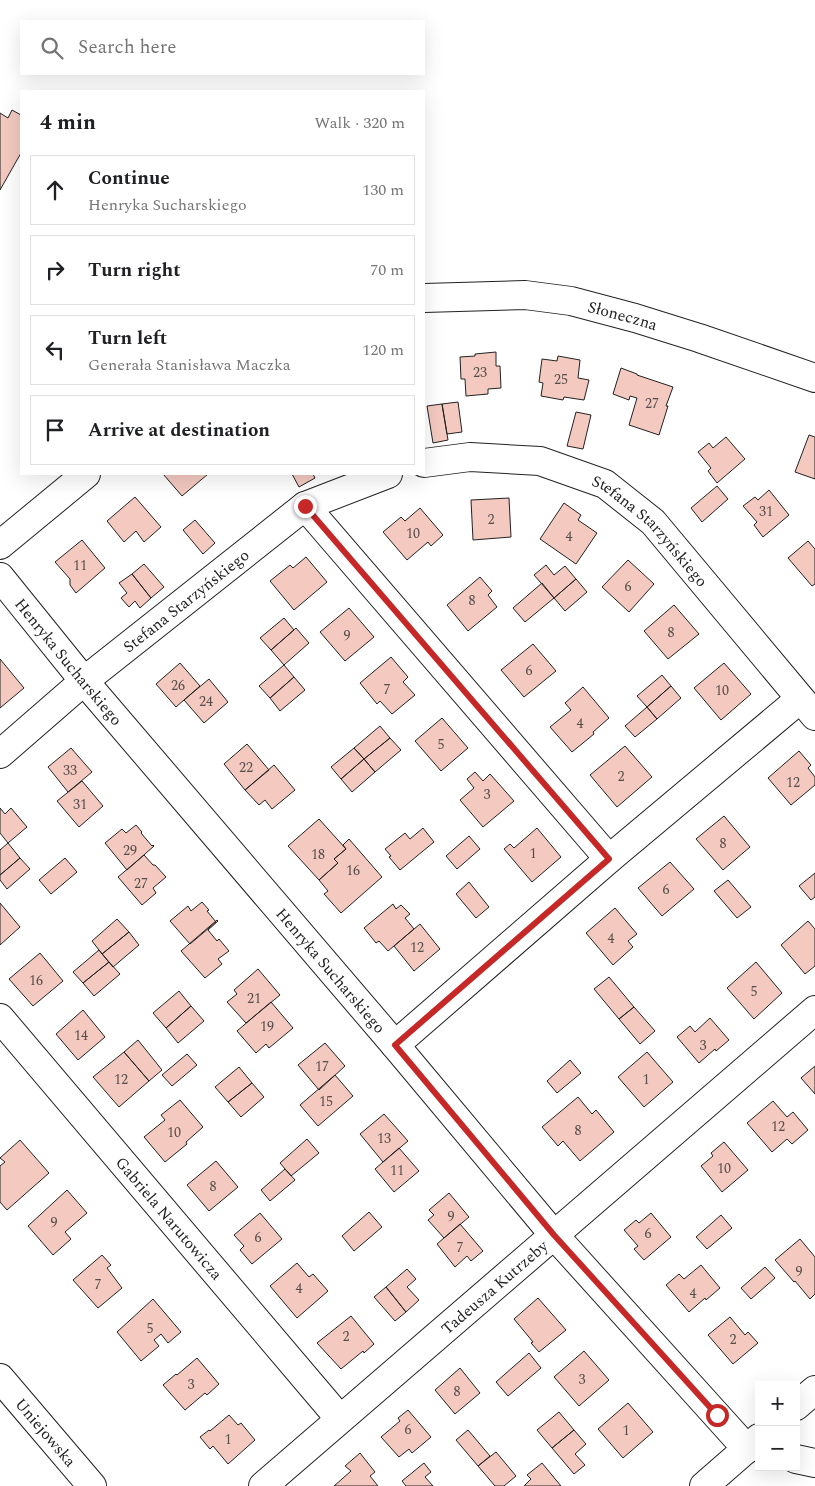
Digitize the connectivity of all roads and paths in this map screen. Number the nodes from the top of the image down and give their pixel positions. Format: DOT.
graph roads {
  1 [pos="425,298"];
  2 [pos="815,378"];
  3 [pos="425,463"];
  4 [pos="85,475"];
  5 [pos="385,475"];
  6 [pos="305,506"];
  7 [pos="0,545"];
  8 [pos="0,577"];
  9 [pos="84,681"];
  10 [pos="808,707"];
  11 [pos="0,754"];
  12 [pos="609,859"];
  13 [pos="815,1010"];
  14 [pos="0,1018"];
  15 [pos="395,1045"];
  16 [pos="554,1235"];
  17 [pos="0,1378"];
  18 [pos="815,1390"];
  19 [pos="800,1403"];
  20 [pos="340,1419"];
  21 [pos="755,1446"];
  22 [pos="800,1460"];
  23 [pos="815,1463"];
  24 [pos="92,1486"];
  25 [pos="263,1486"];
  26 [pos="704,1486"];
  1 -- 2 [label="street, Słoneczna"];
  3 -- 10 [label="street, Stefana Starzyńskiego"];
  4 -- 7 [label="street"];
  5 -- 6 [label="street, Stefana Starzyńskiego"];
  6 -- 9 [label="street, Stefana Starzyńskiego"];
  6 -- 12 [label="street"];
  8 -- 9 [label="street, Henryka Sucharskiego"];
  9 -- 11 [label="street, Stefana Starzyńskiego"];
  9 -- 15 [label="street, Henryka Sucharskiego"];
  10 -- 12 [label="street"];
  12 -- 15 [label="street"];
  13 -- 16 [label="street, Tadeusza Kutrzeby"];
  14 -- 20 [label="street, Gabriela Narutowicza"];
  15 -- 16 [label="street, Henryka Sucharskiego"];
  16 -- 20 [label="street, Tadeusza Kutrzeby"];
  16 -- 21 [label="street, Henryka Sucharskiego"];
  17 -- 24 [label="street, Uniejowska"];
  18 -- 19 [label="street"];
  20 -- 25 [label="street, Tadeusza Kutrzeby"];
  21 -- 26 [label="street"];
  22 -- 23 [label="street"];
}
